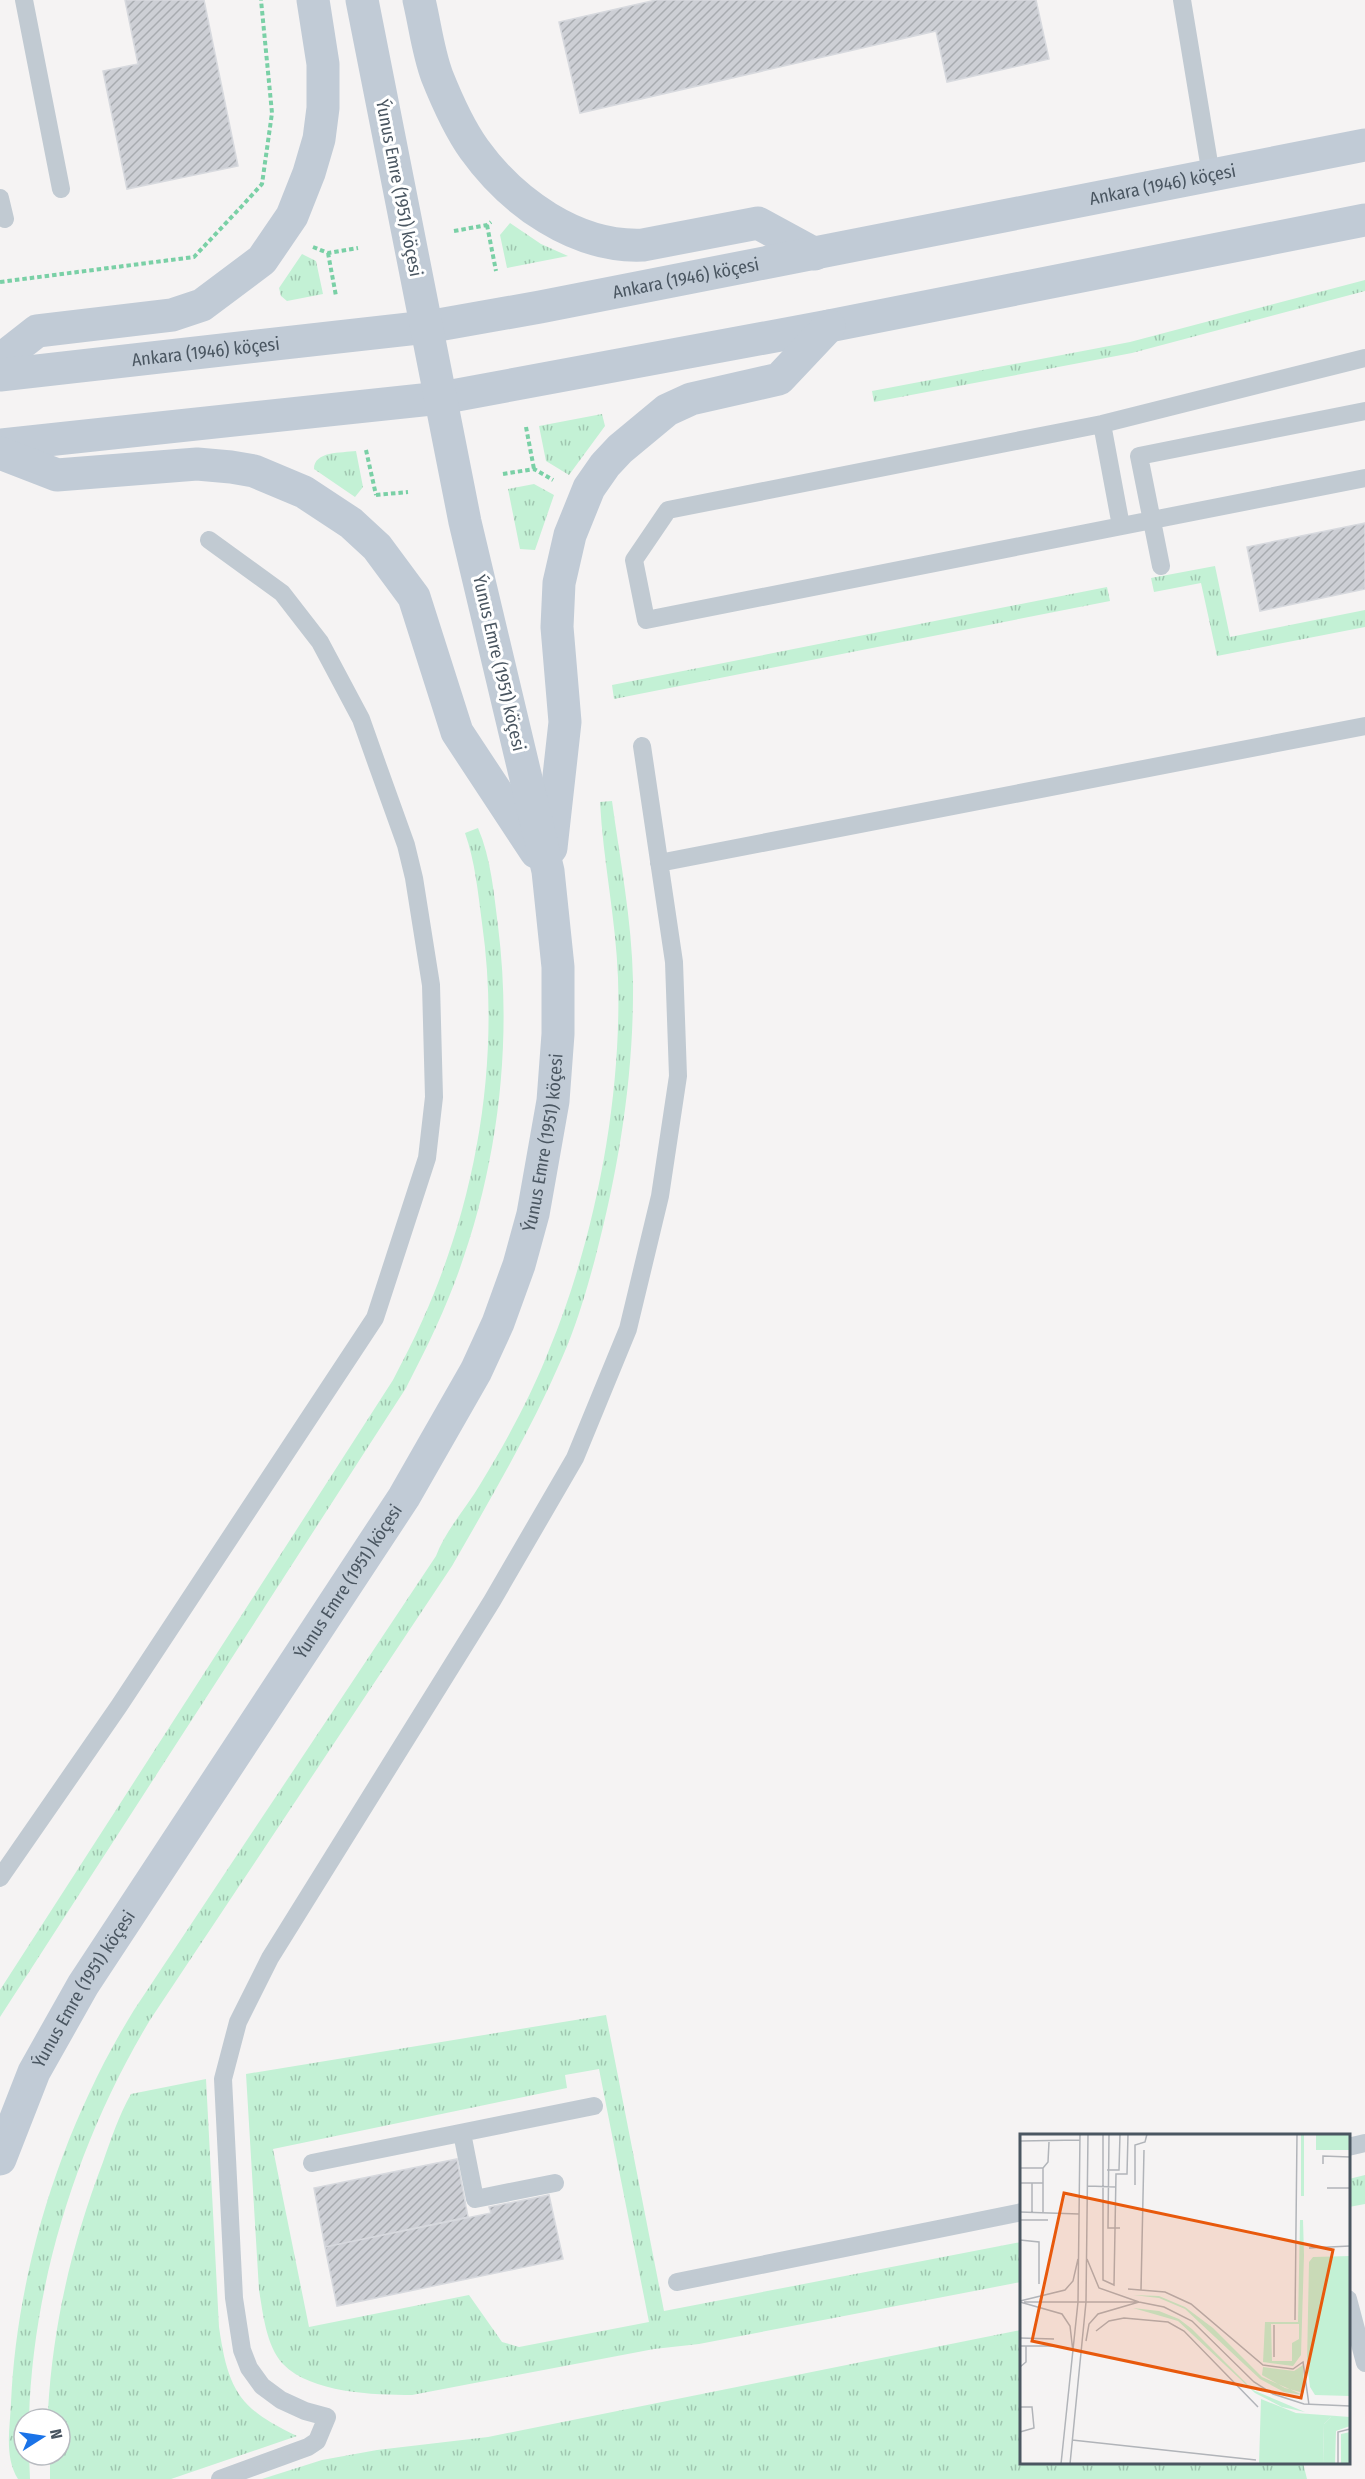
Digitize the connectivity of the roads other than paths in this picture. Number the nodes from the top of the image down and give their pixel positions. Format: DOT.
graph roads {
  1 [pos="24,0"];
  2 [pos="313,0"];
  3 [pos="362,0"];
  4 [pos="419,0"];
  5 [pos="1182,0"];
  6 [pos="1365,145"];
  7 [pos="1212,175"];
  8 [pos="61,189"];
  9 [pos="0,198"];
  10 [pos="5,219"];
  11 [pos="1365,220"];
  12 [pos="815,254"];
  13 [pos="829,326"];
  14 [pos="427,327"];
  15 [pos="1365,358"];
  16 [pos="0,360"];
  17 [pos="0,375"];
  18 [pos="441,398"];
  19 [pos="1365,411"];
  20 [pos="1102,424"];
  21 [pos="0,445"];
  22 [pos="0,453"];
  23 [pos="1365,478"];
  24 [pos="1152,520"];
  25 [pos="1121,526"];
  26 [pos="209,540"];
  27 [pos="1161,566"];
  28 [pos="1365,726"];
  29 [pos="642,746"];
  30 [pos="659,863"];
  31 [pos="548,871"];
  32 [pos="0,1878"];
  33 [pos="594,2106"];
  34 [pos="462,2133"];
  35 [pos="1365,2143"];
  36 [pos="1350,2147"];
  37 [pos="0,2159"];
  38 [pos="312,2163"];
  39 [pos="555,2183"];
  40 [pos="1020,2212"];
  41 [pos="677,2282"];
  42 [pos="1350,2307"];
  43 [pos="1365,2363"];
  44 [pos="220,2479"];
  1 -- 8 [label="lane"];
  2 -- 16 [label="main road"];
  3 -- 14 [label="main road, Ýunus Emre (1951) köçesi"];
  4 -- 12 [label="main road"];
  5 -- 7 [label="lane"];
  6 -- 7 [label="main road, Ankara (1946) köçesi"];
  7 -- 12 [label="main road, Ankara (1946) köçesi"];
  9 -- 10 [label="lane"];
  11 -- 13 [label="main road"];
  12 -- 14 [label="main road, Ankara (1946) köçesi"];
  13 -- 18 [label="main road"];
  13 -- 31 [label="main road"];
  14 -- 17 [label="main road, Ankara (1946) köçesi"];
  14 -- 18 [label="main road, Ýunus Emre (1951) köçesi"];
  15 -- 20 [label="lane"];
  18 -- 21 [label="main road"];
  18 -- 31 [label="main road, Ýunus Emre (1951) köçesi"];
  19 -- 24 [label="lane"];
  20 -- 25 [label="lane"];
  20 -- 25 [label="lane"];
  22 -- 31 [label="main road"];
  23 -- 24 [label="lane"];
  24 -- 25 [label="lane"];
  24 -- 27 [label="lane"];
  26 -- 32 [label="lane"];
  28 -- 30 [label="lane"];
  29 -- 30 [label="lane"];
  30 -- 44 [label="lane"];
  31 -- 37 [label="main road, Ýunus Emre (1951) köçesi"];
  33 -- 34 [label="lane"];
  34 -- 38 [label="lane"];
  34 -- 39 [label="lane"];
  35 -- 36 [label="lane"];
  40 -- 41 [label="lane"];
  42 -- 43 [label="lane"];
}
